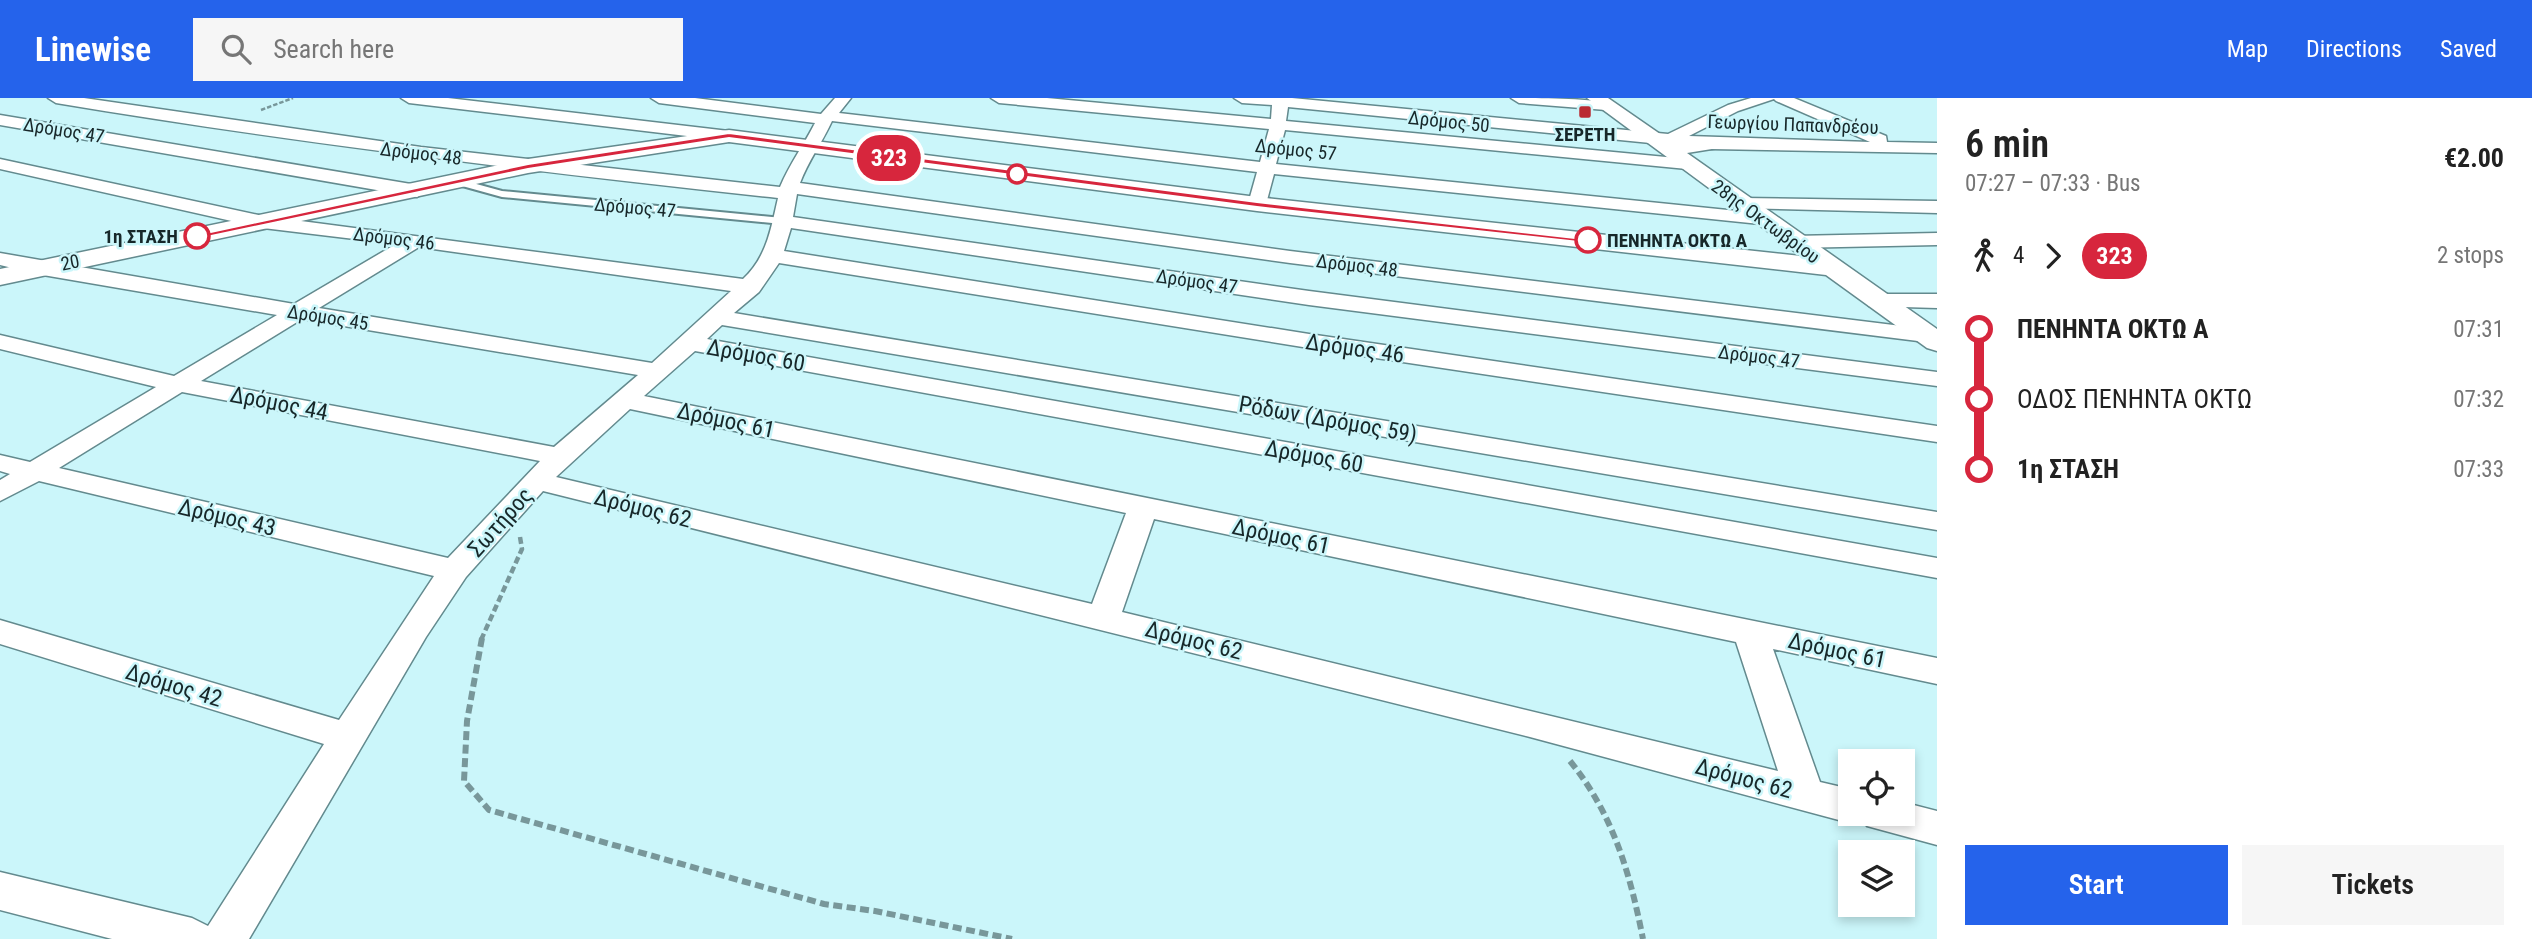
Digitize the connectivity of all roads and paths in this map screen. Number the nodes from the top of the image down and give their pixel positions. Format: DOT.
graph roads {
  1 [pos="56,98"];
  2 [pos="409,98"];
  3 [pos="659,98"];
  4 [pos="843,98"];
  5 [pos="999,98"];
  6 [pos="1242,98"];
  7 [pos="1519,98"];
  8 [pos="1767,98"];
  9 [pos="1780,98"];
  10 [pos="1601,101"];
  11 [pos="1280,102"];
  12 [pos="116,108"];
  13 [pos="827,117"];
  14 [pos="0,120"];
  15 [pos="1278,125"];
  16 [pos="56,128"];
  17 [pos="729,136"];
  18 [pos="23,140"];
  19 [pos="1711,144"];
  20 [pos="813,146"];
  21 [pos="1669,148"];
  22 [pos="1902,148"];
  23 [pos="1937,148"];
  24 [pos="0,164"];
  25 [pos="528,166"];
  26 [pos="1268,167"];
  27 [pos="1937,168"];
  28 [pos="458,182"];
  29 [pos="417,191"];
  30 [pos="786,200"];
  31 [pos="1263,205"];
  32 [pos="1937,206"];
  33 [pos="1751,211"];
  34 [pos="263,222"];
  35 [pos="1937,239"];
  36 [pos="416,240"];
  37 [pos="1793,242"];
  38 [pos="1246,250"];
  39 [pos="773,256"];
  40 [pos="0,259"];
  41 [pos="1828,267"];
  42 [pos="37,268"];
  43 [pos="0,277"];
  44 [pos="751,287"];
  45 [pos="1877,301"];
  46 [pos="1937,301"];
  47 [pos="295,312"];
  48 [pos="718,317"];
  49 [pos="1932,338"];
  50 [pos="0,342"];
  51 [pos="690,343"];
  52 [pos="657,371"];
  53 [pos="1937,379"];
  54 [pos="177,384"];
  55 [pos="626,400"];
  56 [pos="1224,401"];
  57 [pos="1937,434"];
  58 [pos="1214,438"];
  59 [pos="0,463"];
  60 [pos="549,468"];
  61 [pos="32,472"];
  62 [pos="0,492"];
  63 [pos="1143,508"];
  64 [pos="510,510"];
  65 [pos="1937,521"];
  66 [pos="1937,568"];
  67 [pos="455,570"];
  68 [pos="1103,618"];
  69 [pos="0,632"];
  70 [pos="1750,632"];
  71 [pos="1937,671"];
  72 [pos="1530,723"];
  73 [pos="347,737"];
  74 [pos="1805,794"];
  75 [pos="1838,803"];
  76 [pos="1915,822"];
  77 [pos="1937,828"];
  78 [pos="0,891"];
  79 [pos="192,939"];
  80 [pos="225,939"];
  81 [pos="1012,939"];
  82 [pos="1643,939"];
  1 -- 12 [label="street, Δρόμος 48"];
  2 -- 17 [label="street"];
  3 -- 13 [label="street, Δρόμος 57"];
  4 -- 13 [label="street, Σωτήρος"];
  5 -- 15 [label="street, Δρόμος 50"];
  6 -- 11 [label="street"];
  7 -- 10 [label="street"];
  8 -- 21 [label="street"];
  9 -- 22 [label="street"];
  10 -- 21 [label="street, 28ης Οκτωβρίου"];
  11 -- 15 [label="street"];
  11 -- 21 [label="street"];
  12 -- 16 [label="street"];
  12 -- 25 [label="street, Δρόμος 48"];
  13 -- 20 [label="street, Σωτήρος"];
  13 -- 26 [label="street, Δρόμος 57"];
  14 -- 16 [label="street, Δρόμος 47"];
  15 -- 21 [label="street, Δρόμος 50"];
  15 -- 26 [label="street"];
  16 -- 18 [label="street"];
  16 -- 29 [label="street, Δρόμος 47"];
  17 -- 20 [label="street"];
  17 -- 25 [label="street"];
  19 -- 21 [label="street"];
  19 -- 22 [label="street, Γεωργίου Παπανδρέου"];
  20 -- 30 [label="street, Σωτήρος"];
  20 -- 31 [label="street"];
  21 -- 33 [label="street, 28ης Οκτωβρίου"];
  22 -- 23 [label="street, Γεωργίου Παπανδρέου"];
  22 -- 27 [label="street"];
  24 -- 34 [label="street, Δρόμος 46"];
  25 -- 28 [label="street, 20"];
  25 -- 30 [label="street, Δρόμος 48"];
  26 -- 31 [label="street"];
  26 -- 33 [label="street, Δρόμος 57"];
  28 -- 29 [label="street, 20"];
  28 -- 30 [label="lane, Δρόμος 47"];
  29 -- 34 [label="street, 20"];
  30 -- 38 [label="street, Δρόμος 48"];
  30 -- 39 [label="street, Σωτήρος"];
  30 -- 53 [label="street, Δρόμος 47"];
  31 -- 38 [label="street"];
  31 -- 41 [label="street"];
  32 -- 33 [label="street, Δρόμος 57"];
  33 -- 37 [label="street, 28ης Οκτωβρίου"];
  34 -- 36 [label="street, Δρόμος 46"];
  34 -- 42 [label="street, 20"];
  35 -- 37 [label="street"];
  36 -- 44 [label="street, Δρόμος 46"];
  36 -- 47 [label="street"];
  37 -- 41 [label="street, 28ης Οκτωβρίου"];
  38 -- 49 [label="street, Δρόμος 48"];
  39 -- 44 [label="street, Σωτήρος"];
  39 -- 57 [label="street, Δρόμος 46"];
  40 -- 42 [label="street, Δρόμος 45"];
  41 -- 45 [label="street, 28ης Οκτωβρίου"];
  42 -- 43 [label="street, 20"];
  42 -- 47 [label="street, Δρόμος 45"];
  44 -- 48 [label="street, Σωτήρος"];
  45 -- 46 [label="street"];
  45 -- 49 [label="street, 28ης Οκτωβρίου"];
  47 -- 52 [label="street, Δρόμος 45"];
  47 -- 54 [label="street"];
  48 -- 51 [label="street, Σωτήρος"];
  48 -- 56 [label="street, Ρόδων (Δρόμος 59)"];
  50 -- 54 [label="street, Δρόμος 44"];
  51 -- 52 [label="street, Σωτήρος"];
  51 -- 58 [label="street, Δρόμος 60"];
  52 -- 55 [label="street, Σωτήρος"];
  54 -- 60 [label="street, Δρόμος 44"];
  54 -- 61 [label="street"];
  55 -- 60 [label="street, Σωτήρος"];
  55 -- 63 [label="street, Δρόμος 61"];
  56 -- 58 [label="street"];
  56 -- 65 [label="street, Ρόδων (Δρόμος 59)"];
  58 -- 66 [label="street, Δρόμος 60"];
  59 -- 61 [label="street, Δρόμος 43"];
  60 -- 64 [label="street, Σωτήρος"];
  60 -- 68 [label="street, Δρόμος 62"];
  61 -- 62 [label="street"];
  61 -- 67 [label="street, Δρόμος 43"];
  63 -- 68 [label="street"];
  63 -- 70 [label="street, Δρόμος 61"];
  64 -- 67 [label="street, Σωτήρος"];
  64 -- 81 [label="path"];
  67 -- 73 [label="street, Σωτήρος"];
  68 -- 72 [label="street, Δρόμος 62"];
  69 -- 73 [label="street, Δρόμος 42"];
  70 -- 71 [label="street, Δρόμος 61"];
  70 -- 74 [label="street"];
  72 -- 74 [label="street, Δρόμος 62"];
  72 -- 82 [label="path"];
  73 -- 80 [label="street, Σωτήρος"];
  74 -- 75 [label="street, Δρόμος 62"];
  76 -- 77 [label="street"];
  78 -- 79 [label="street"];
}
